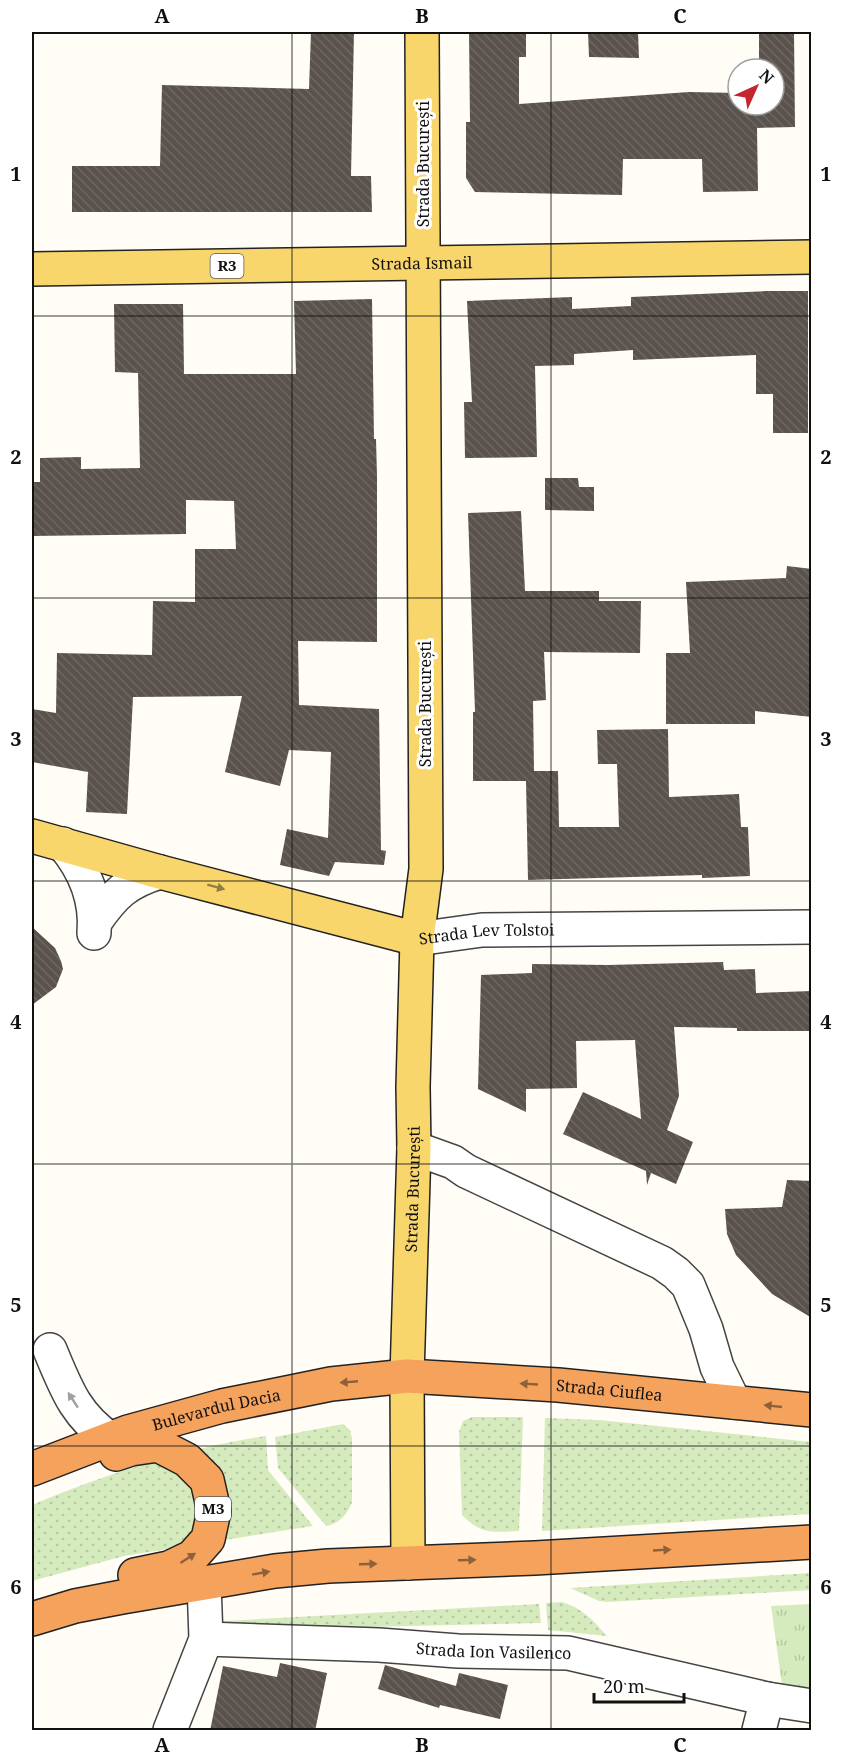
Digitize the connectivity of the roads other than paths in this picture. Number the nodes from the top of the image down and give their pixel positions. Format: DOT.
graph roads {
  1 [pos="422,32"];
  2 [pos="812,257"];
  3 [pos="423,263"];
  4 [pos="32,269"];
  5 [pos="32,836"];
  6 [pos="63,844"];
  7 [pos="160,872"];
  8 [pos="812,927"];
  9 [pos="417,939"];
  10 [pos="414,1148"];
  11 [pos="50,1350"];
  12 [pos="407,1377"];
  13 [pos="734,1402"];
  14 [pos="812,1410"];
  15 [pos="110,1439"];
  16 [pos="32,1469"];
  17 [pos="32,1483"];
  18 [pos="812,1542"];
  19 [pos="408,1563"];
  20 [pos="204,1583"];
  21 [pos="32,1600"];
  22 [pos="32,1620"];
  23 [pos="206,1639"];
  24 [pos="767,1699"];
  25 [pos="812,1706"];
  26 [pos="170,1731"];
  27 [pos="759,1731"];
  1 -- 3 [label="main road, Strada București"];
  2 -- 3 [label="main road, Strada Ismail / R3"];
  3 -- 4 [label="main road, Strada Ismail / R3"];
  3 -- 9 [label="main road, Strada București"];
  5 -- 6 [label="main road, Strada Lev Tolstoi"];
  6 -- 7 [label="main road, Strada Lev Tolstoi"];
  6 -- 7 [label="street"];
  7 -- 9 [label="main road, Strada Lev Tolstoi, one-way"];
  8 -- 9 [label="street, Strada Lev Tolstoi"];
  9 -- 10 [label="main road, Strada București"];
  10 -- 12 [label="main road, Strada București"];
  10 -- 13 [label="street"];
  15 -- 11 [label="street, one-way"];
  13 -- 12 [label="highway, Strada Ciuflea, one-way"];
  12 -- 15 [label="highway, Bulevardul Dacia, one-way"];
  12 -- 19 [label="main road, Strada București"];
  14 -- 13 [label="highway, Strada Ciuflea, one-way"];
  15 -- 16 [label="highway, Bulevardul Dacia"];
  21 -- 17 [label="highway, M3, one-way"];
  19 -- 18 [label="highway, one-way"];
  20 -- 19 [label="highway, one-way"];
  20 -- 22 [label="highway"];
  20 -- 23 [label="street"];
  23 -- 24 [label="street, Strada Ion Vasilenco"];
  23 -- 26 [label="street"];
  24 -- 25 [label="street, Strada Ion Vasilenco"];
  24 -- 27 [label="street"];
}
